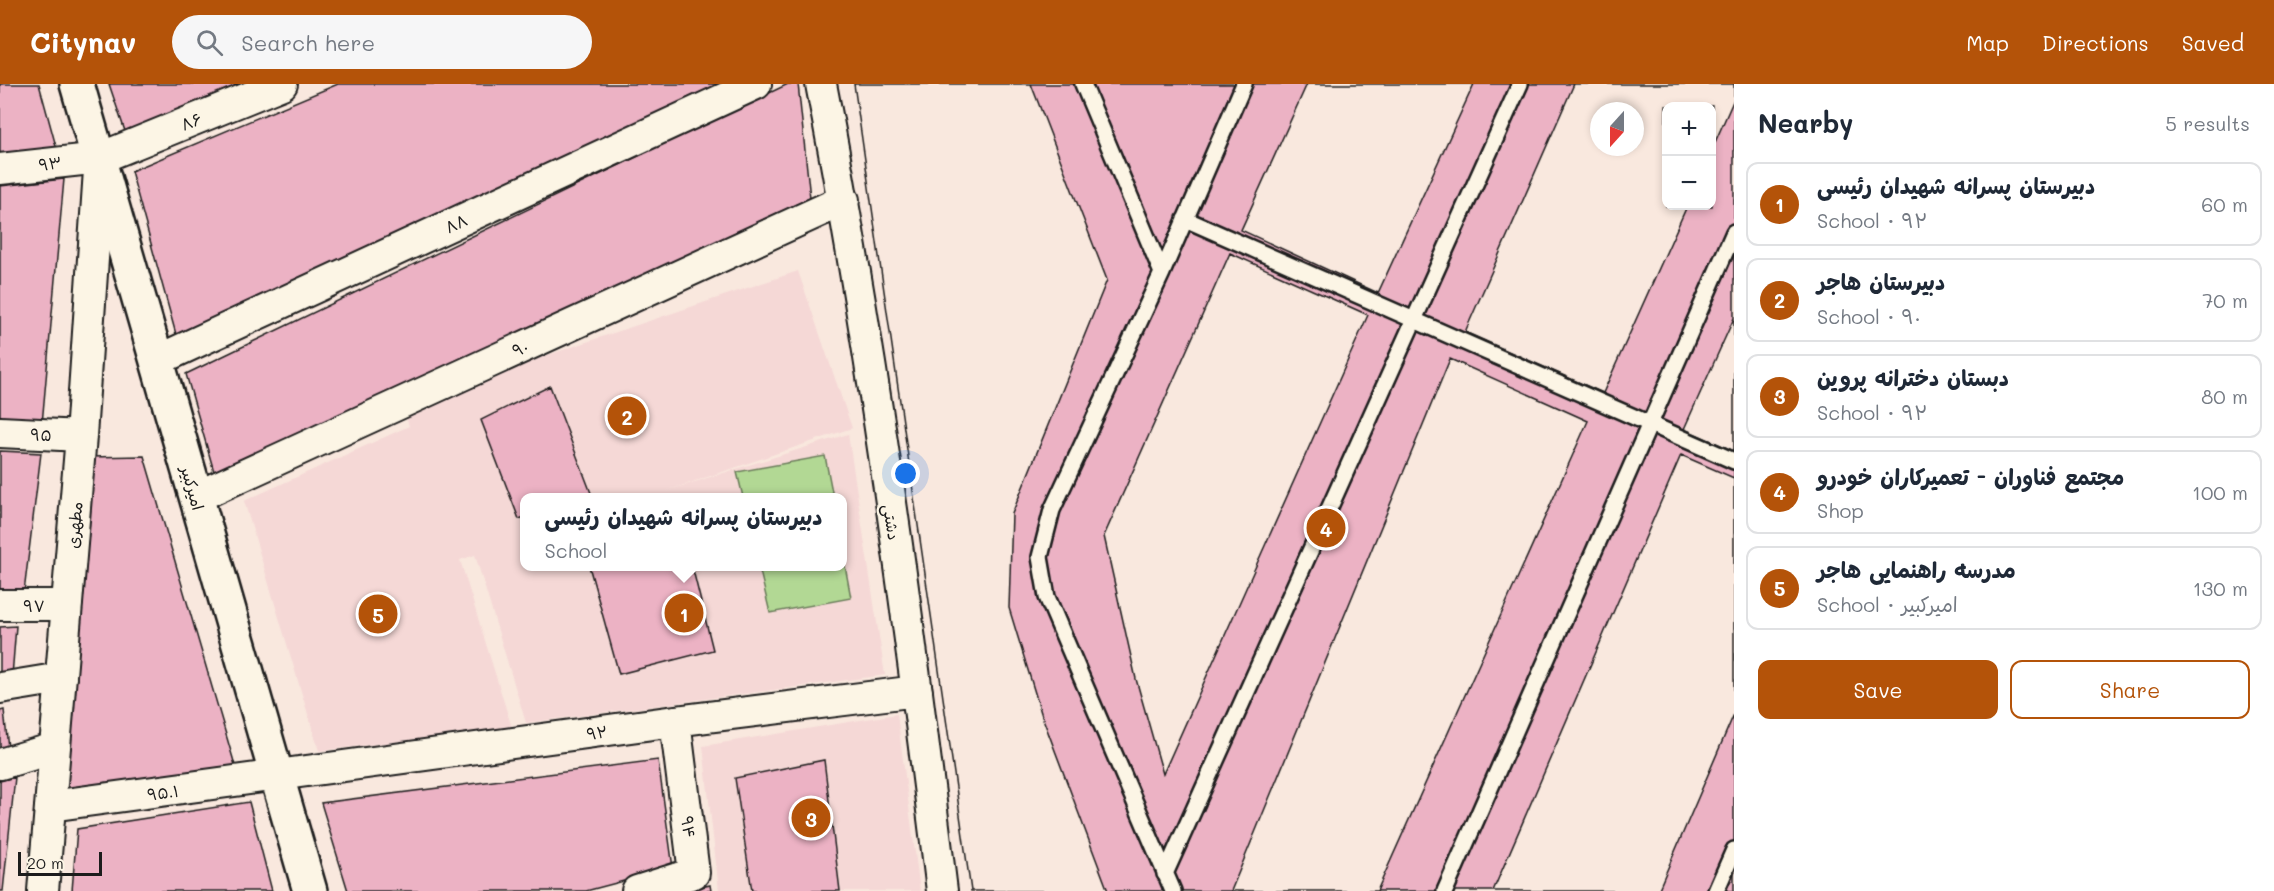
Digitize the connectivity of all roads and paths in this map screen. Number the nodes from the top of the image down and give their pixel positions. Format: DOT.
graph roads {
  1 [pos="77,84"];
  2 [pos="282,84"];
  3 [pos="756,84"];
  4 [pos="822,84"];
  5 [pos="1083,84"];
  6 [pos="1244,84"];
  7 [pos="1521,84"];
  8 [pos="100,158"];
  9 [pos="0,169"];
  10 [pos="844,200"];
  11 [pos="1185,219"];
  12 [pos="1734,232"];
  13 [pos="1162,273"];
  14 [pos="1415,319"];
  15 [pos="156,362"];
  16 [pos="1650,424"];
  17 [pos="0,432"];
  18 [pos="81,436"];
  19 [pos="1734,461"];
  20 [pos="196,497"];
  21 [pos="0,605"];
  22 [pos="67,605"];
  23 [pos="61,678"];
  24 [pos="0,688"];
  25 [pos="917,691"];
  26 [pos="675,721"];
  27 [pos="55,748"];
  28 [pos="0,764"];
  29 [pos="277,777"];
  30 [pos="50,806"];
  31 [pos="1734,850"];
  32 [pos="1165,874"];
  33 [pos="43,891"];
  34 [pos="310,891"];
  35 [pos="637,891"];
  36 [pos="942,891"];
  37 [pos="1173,891"];
  38 [pos="1445,891"];
  39 [pos="1716,891"];
  1 -- 8 [label="main road, امیرکبیر"];
  2 -- 8 [label="street, ۸۶"];
  3 -- 15 [label="street, ۸۸"];
  4 -- 10 [label="street, دشتی"];
  5 -- 13 [label="lane"];
  6 -- 11 [label="lane"];
  7 -- 14 [label="lane"];
  8 -- 9 [label="street, ۹۳"];
  8 -- 15 [label="main road, امیرکبیر"];
  8 -- 18 [label="street, مطهری"];
  10 -- 20 [label="street, ۹۰"];
  10 -- 25 [label="street, دشتی"];
  11 -- 13 [label="lane"];
  11 -- 14 [label="lane"];
  12 -- 16 [label="lane"];
  13 -- 32 [label="lane"];
  14 -- 16 [label="lane"];
  14 -- 32 [label="lane"];
  15 -- 20 [label="main road, امیرکبیر"];
  16 -- 19 [label="lane"];
  16 -- 38 [label="lane"];
  17 -- 18 [label="street, ۹۵"];
  18 -- 22 [label="street, مطهری"];
  20 -- 29 [label="main road, امیرکبیر"];
  21 -- 22 [label="street, ۹۷"];
  22 -- 23 [label="street, مطهری"];
  23 -- 24 [label="street"];
  23 -- 27 [label="street, مطهری"];
  25 -- 26 [label="street, ۹۲"];
  25 -- 36 [label="street, دشتی"];
  26 -- 29 [label="street, ۹۲"];
  26 -- 35 [label="street, ۹۴"];
  27 -- 28 [label="street"];
  27 -- 30 [label="street, مطهری"];
  29 -- 30 [label="street, ۹۵.۱"];
  29 -- 34 [label="main road, امیرکبیر"];
  30 -- 33 [label="street, مطهری"];
  31 -- 39 [label="lane"];
  32 -- 37 [label="lane"];
}
